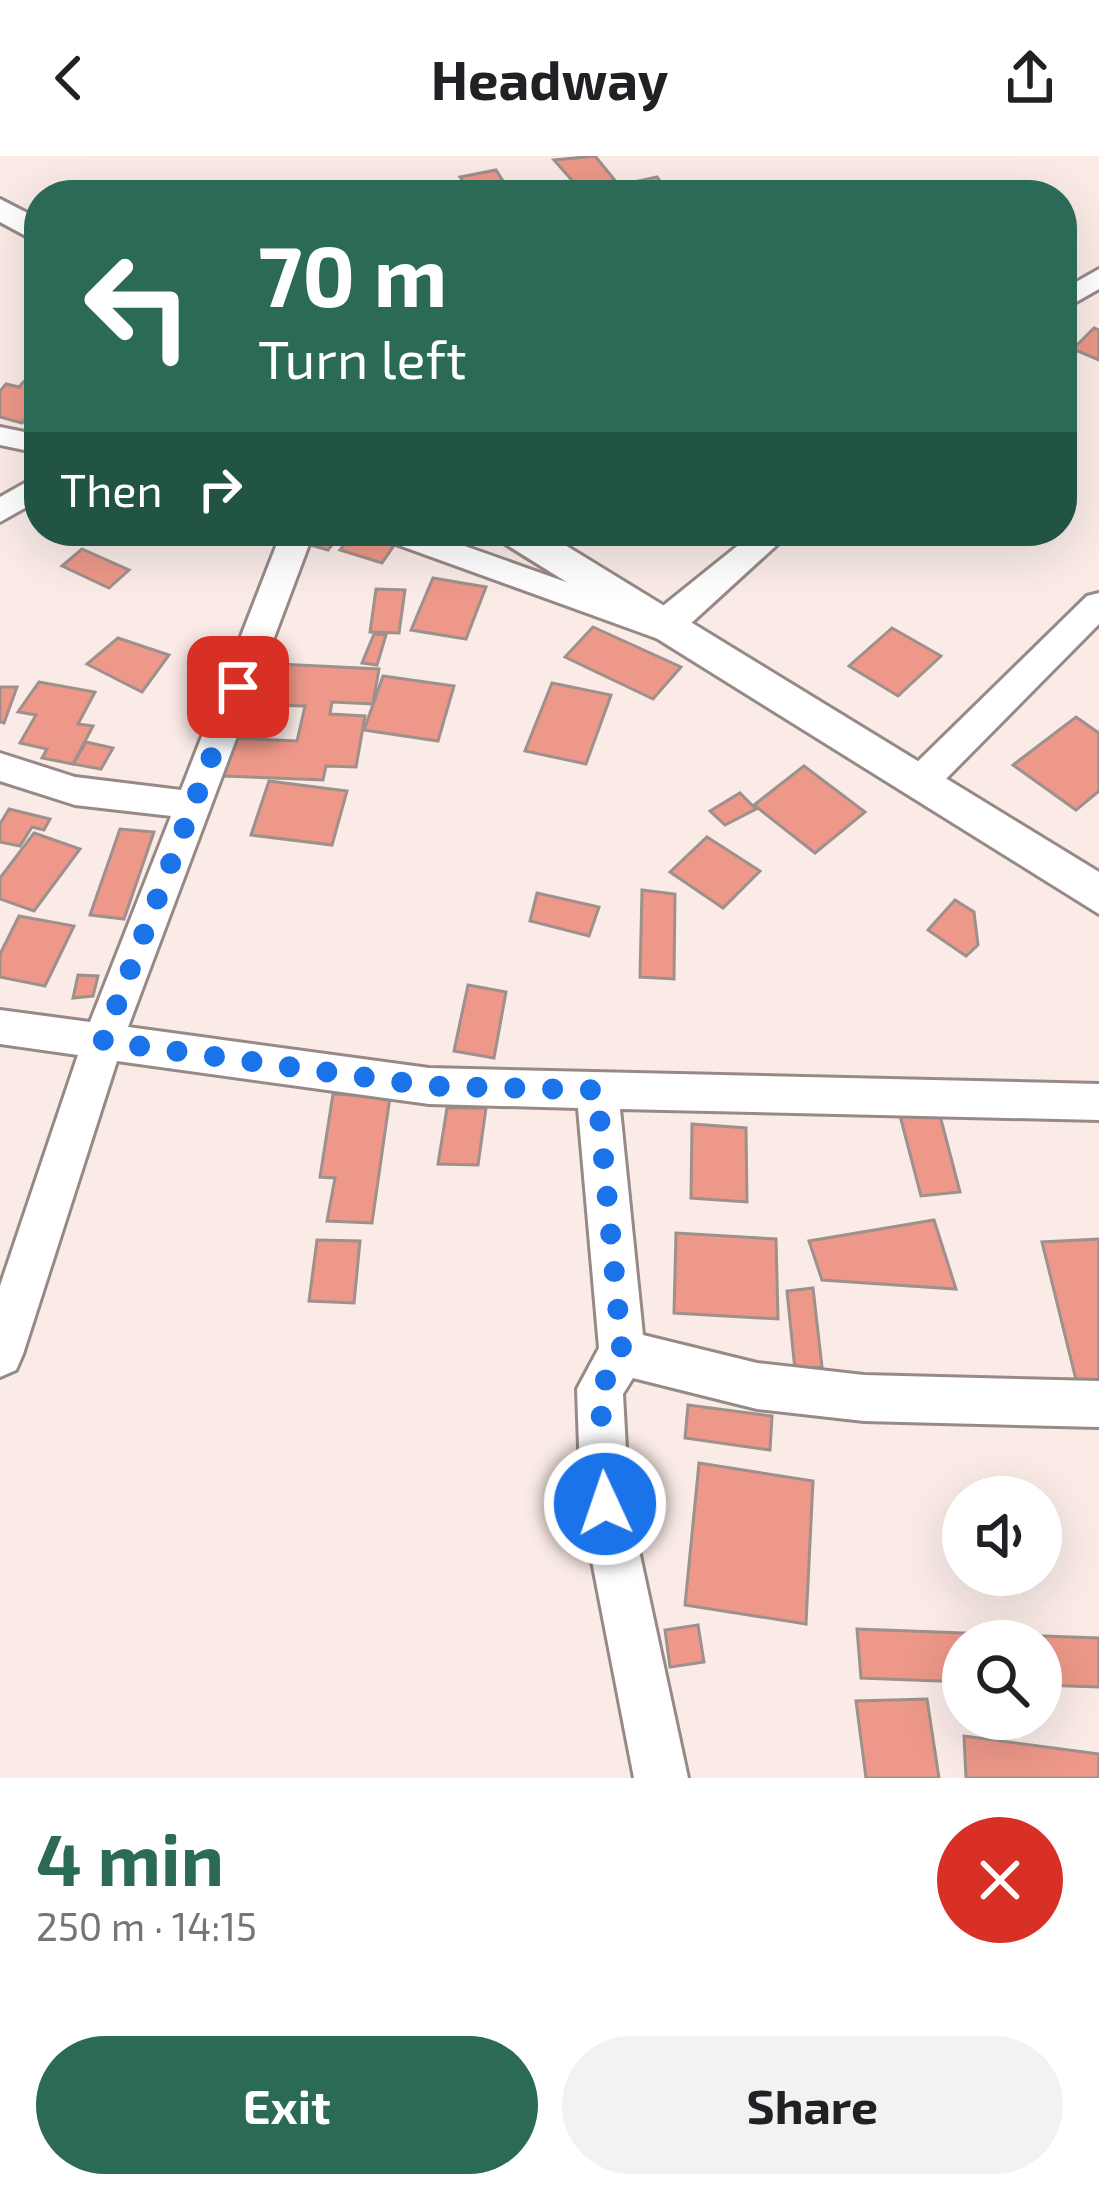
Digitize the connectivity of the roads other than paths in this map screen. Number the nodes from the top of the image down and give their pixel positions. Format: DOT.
graph roads {
  1 [pos="292,546"];
  2 [pos="433,546"];
  3 [pos="537,546"];
  4 [pos="760,546"];
  5 [pos="1099,604"];
  6 [pos="672,629"];
  7 [pos="0,767"];
  8 [pos="920,783"];
  9 [pos="193,805"];
  10 [pos="1099,895"];
  11 [pos="0,1027"];
  12 [pos="103,1041"];
  13 [pos="597,1090"];
  14 [pos="1099,1102"];
  15 [pos="622,1353"];
  16 [pos="0,1354"];
  17 [pos="1099,1403"];
  18 [pos="661,1778"];
  1 -- 9 [label="street"];
  2 -- 6 [label="street"];
  3 -- 6 [label="main road"];
  4 -- 6 [label="street"];
  5 -- 8 [label="street"];
  6 -- 8 [label="main road"];
  7 -- 9 [label="street"];
  8 -- 10 [label="main road"];
  9 -- 12 [label="street"];
  11 -- 12 [label="street"];
  12 -- 13 [label="street"];
  12 -- 16 [label="street"];
  13 -- 14 [label="street"];
  13 -- 15 [label="street"];
  15 -- 17 [label="street"];
  15 -- 18 [label="street"];
}
